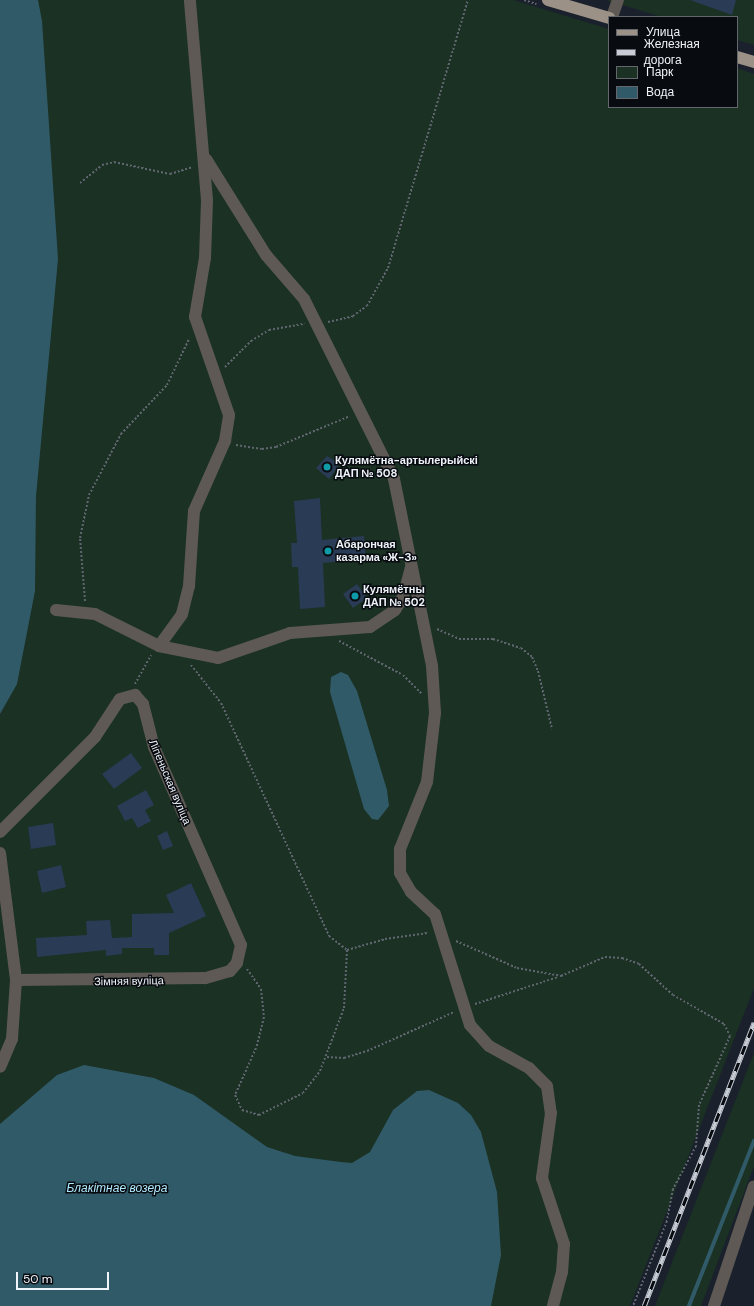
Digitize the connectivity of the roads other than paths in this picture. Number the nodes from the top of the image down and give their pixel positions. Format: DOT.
graph roads {
  1 [pos="190,0"];
  2 [pos="548,0"];
  3 [pos="618,0"];
  4 [pos="611,16"];
  5 [pos="608,17"];
  6 [pos="738,57"];
  7 [pos="754,62"];
  8 [pos="206,159"];
  9 [pos="412,562"];
  10 [pos="56,610"];
  11 [pos="159,646"];
  12 [pos="0,832"];
  13 [pos="0,853"];
  14 [pos="237,963"];
  15 [pos="16,980"];
  16 [pos="0,1067"];
  17 [pos="754,1186"];
  18 [pos="553,1306"];
  19 [pos="714,1306"];
  1 -- 8 [label="street"];
  2 -- 5 [label="main road"];
  3 -- 4 [label="street"];
  6 -- 7 [label="main road"];
  8 -- 9 [label="street"];
  8 -- 11 [label="street"];
  9 -- 11 [label="street"];
  9 -- 18 [label="street"];
  10 -- 11 [label="street"];
  12 -- 14 [label="street, Ліпеньская вуліца"];
  13 -- 15 [label="street"];
  14 -- 15 [label="street, Зімняя вуліца"];
  15 -- 16 [label="street"];
  17 -- 19 [label="street"];
}
